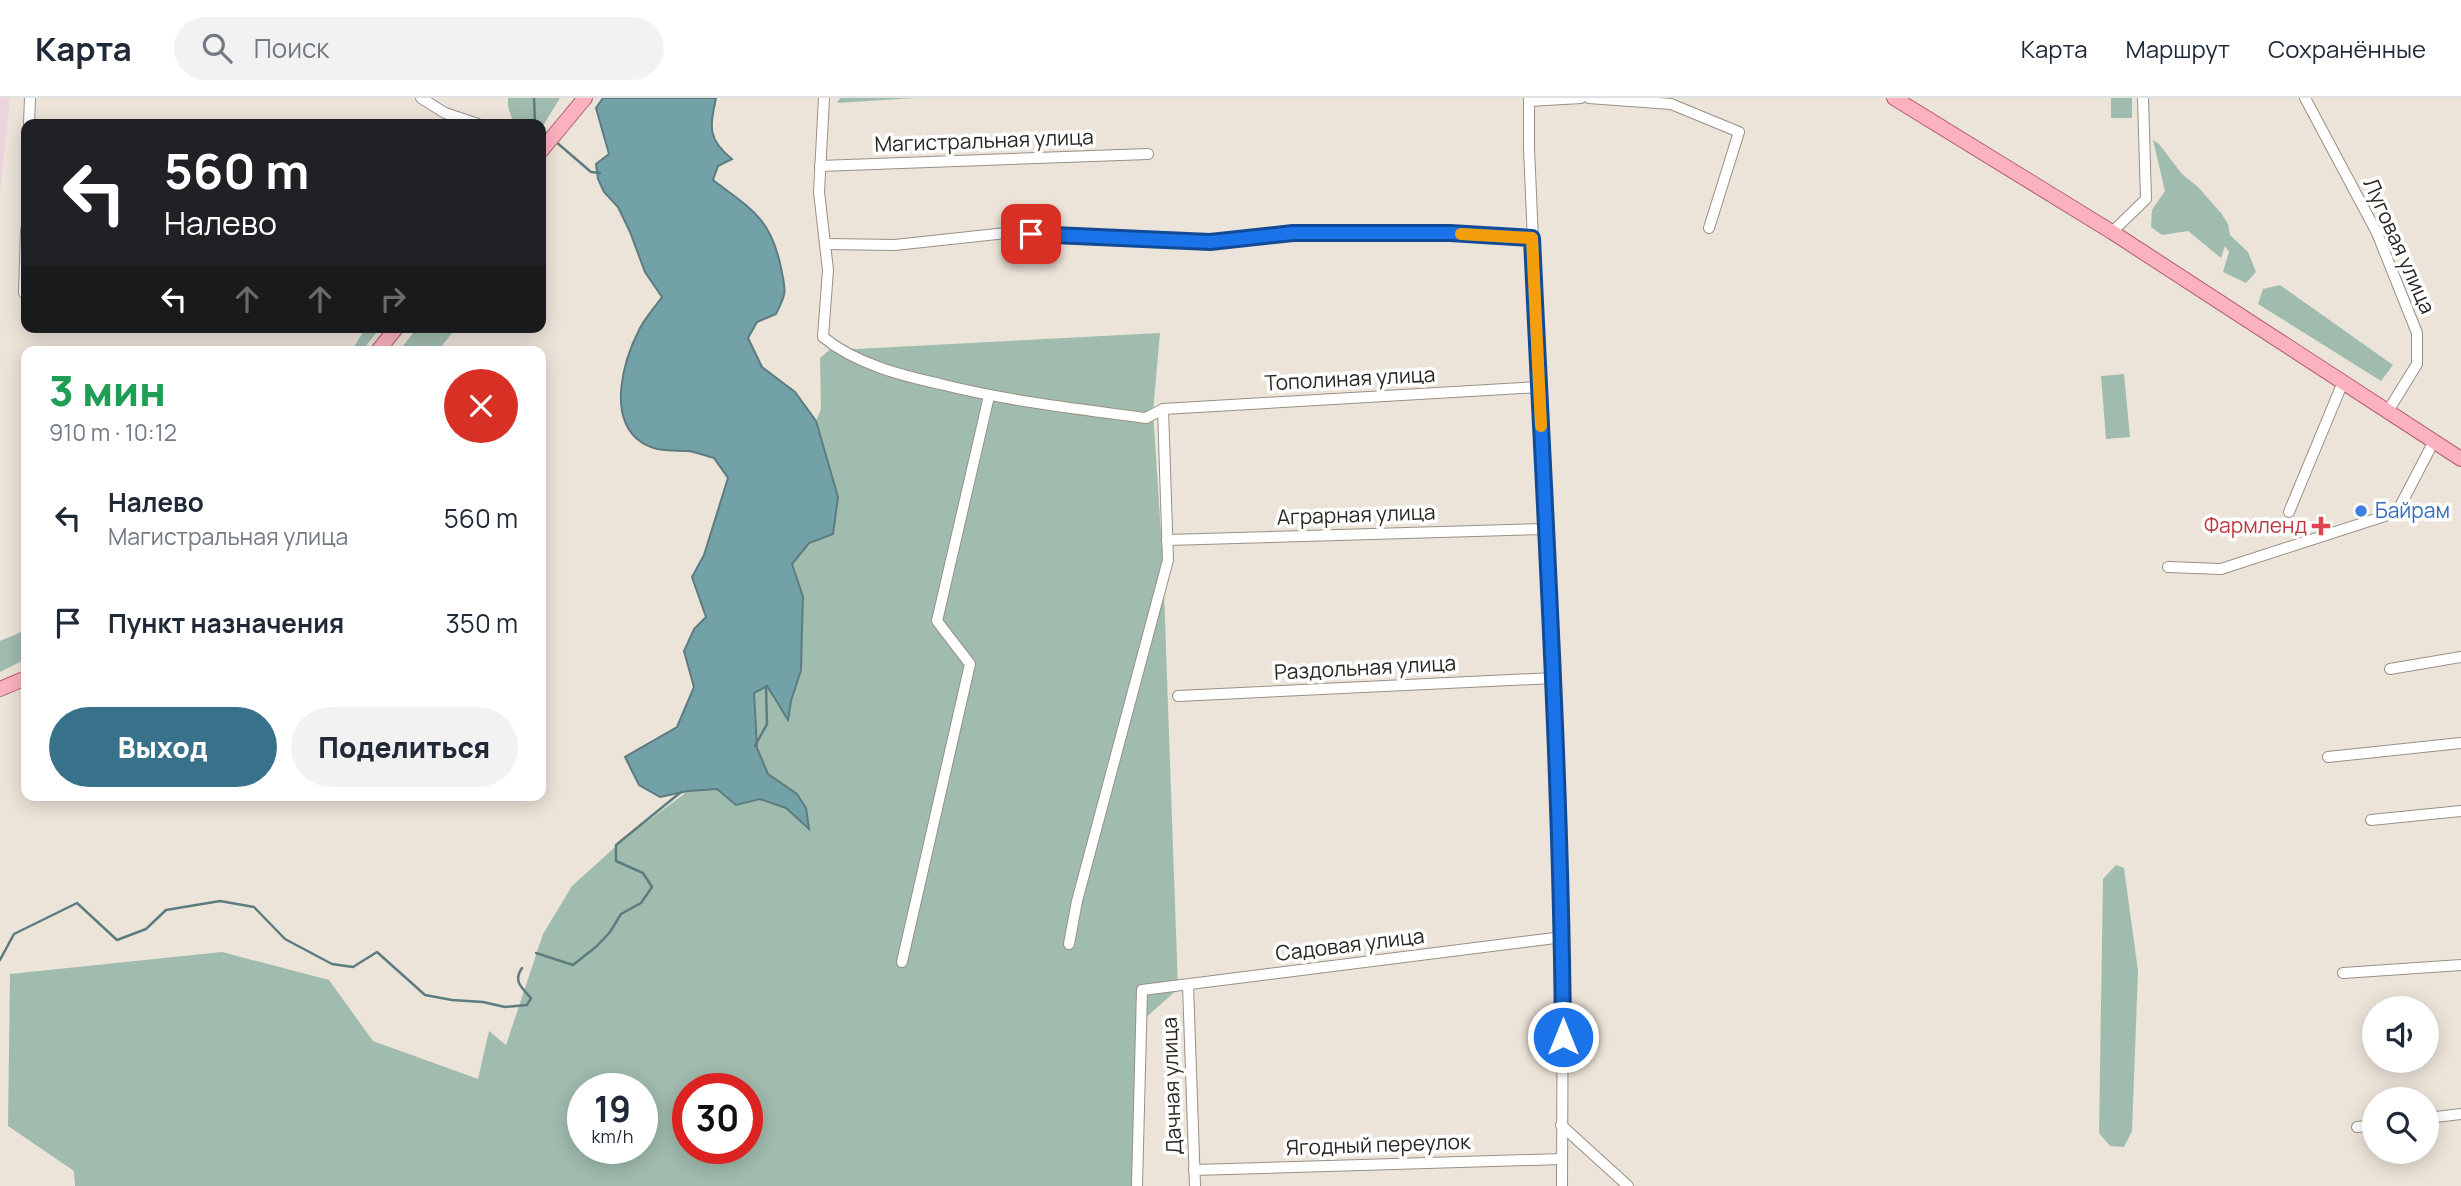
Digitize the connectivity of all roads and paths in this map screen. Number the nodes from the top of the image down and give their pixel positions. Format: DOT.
graph roads {
  1 [pos="30,98"];
  2 [pos="421,98"];
  3 [pos="585,98"];
  4 [pos="824,98"];
  5 [pos="1581,98"];
  6 [pos="1589,98"];
  7 [pos="1894,98"];
  8 [pos="2143,98"];
  9 [pos="2305,98"];
  10 [pos="1529,99"];
  11 [pos="29,119"];
  12 [pos="463,119"];
  13 [pos="546,146"];
  14 [pos="1149,154"];
  15 [pos="820,166"];
  16 [pos="1709,228"];
  17 [pos="2112,233"];
  18 [pos="1532,238"];
  19 [pos="825,244"];
  20 [pos="2343,382"];
  21 [pos="1539,387"];
  22 [pos="989,396"];
  23 [pos="1163,409"];
  24 [pos="2388,411"];
  25 [pos="2434,441"];
  26 [pos="2461,459"];
  27 [pos="2289,512"];
  28 [pos="1545,529"];
  29 [pos="1167,540"];
  30 [pos="2168,567"];
  31 [pos="2461,657"];
  32 [pos="2390,669"];
  33 [pos="1553,678"];
  34 [pos="21,680"];
  35 [pos="0,689"];
  36 [pos="1178,696"];
  37 [pos="2461,743"];
  38 [pos="2328,757"];
  39 [pos="2461,811"];
  40 [pos="2371,820"];
  41 [pos="1563,937"];
  42 [pos="1069,944"];
  43 [pos="902,962"];
  44 [pos="2461,965"];
  45 [pos="2343,973"];
  46 [pos="1188,985"];
  47 [pos="2461,1114"];
  48 [pos="2439,1117"];
  49 [pos="1561,1125"];
  50 [pos="2362,1126"];
  51 [pos="2357,1127"];
  52 [pos="1562,1160"];
  53 [pos="1194,1170"];
  54 [pos="1137,1186"];
  55 [pos="1195,1186"];
  56 [pos="1562,1186"];
  57 [pos="1629,1186"];
  1 -- 11 [label="street"];
  2 -- 12 [label="street"];
  3 -- 13 [label="main road"];
  4 -- 15 [label="street"];
  5 -- 10 [label="street"];
  6 -- 16 [label="street"];
  7 -- 17 [label="main road"];
  8 -- 17 [label="street"];
  9 -- 24 [label="street, Луговая улица"];
  10 -- 18 [label="street"];
  14 -- 15 [label="street, Магистральная улица"];
  15 -- 19 [label="street"];
  17 -- 20 [label="main road"];
  18 -- 19 [label="street"];
  18 -- 21 [label="street"];
  19 -- 22 [label="street, Тополиная улица"];
  20 -- 24 [label="main road"];
  20 -- 27 [label="street"];
  21 -- 23 [label="street, Тополиная улица"];
  21 -- 28 [label="street"];
  22 -- 23 [label="street, Тополиная улица"];
  22 -- 43 [label="street"];
  23 -- 29 [label="street"];
  24 -- 25 [label="main road"];
  25 -- 26 [label="main road"];
  25 -- 30 [label="street"];
  28 -- 29 [label="street, Аграрная улица"];
  28 -- 33 [label="street"];
  29 -- 42 [label="street"];
  31 -- 32 [label="street"];
  33 -- 36 [label="street, Раздольная улица"];
  33 -- 41 [label="street"];
  34 -- 35 [label="main road"];
  37 -- 38 [label="street"];
  39 -- 40 [label="street"];
  41 -- 46 [label="street, Садовая улица"];
  41 -- 49 [label="street"];
  44 -- 45 [label="street"];
  46 -- 53 [label="street, Дачная улица"];
  46 -- 54 [label="street, Садовая улица"];
  47 -- 48 [label="street"];
  49 -- 52 [label="street"];
  49 -- 57 [label="street"];
  50 -- 51 [label="street"];
  52 -- 53 [label="street, Ягодный переулок"];
  52 -- 56 [label="street"];
  53 -- 55 [label="street, Дачная улица"];
}
